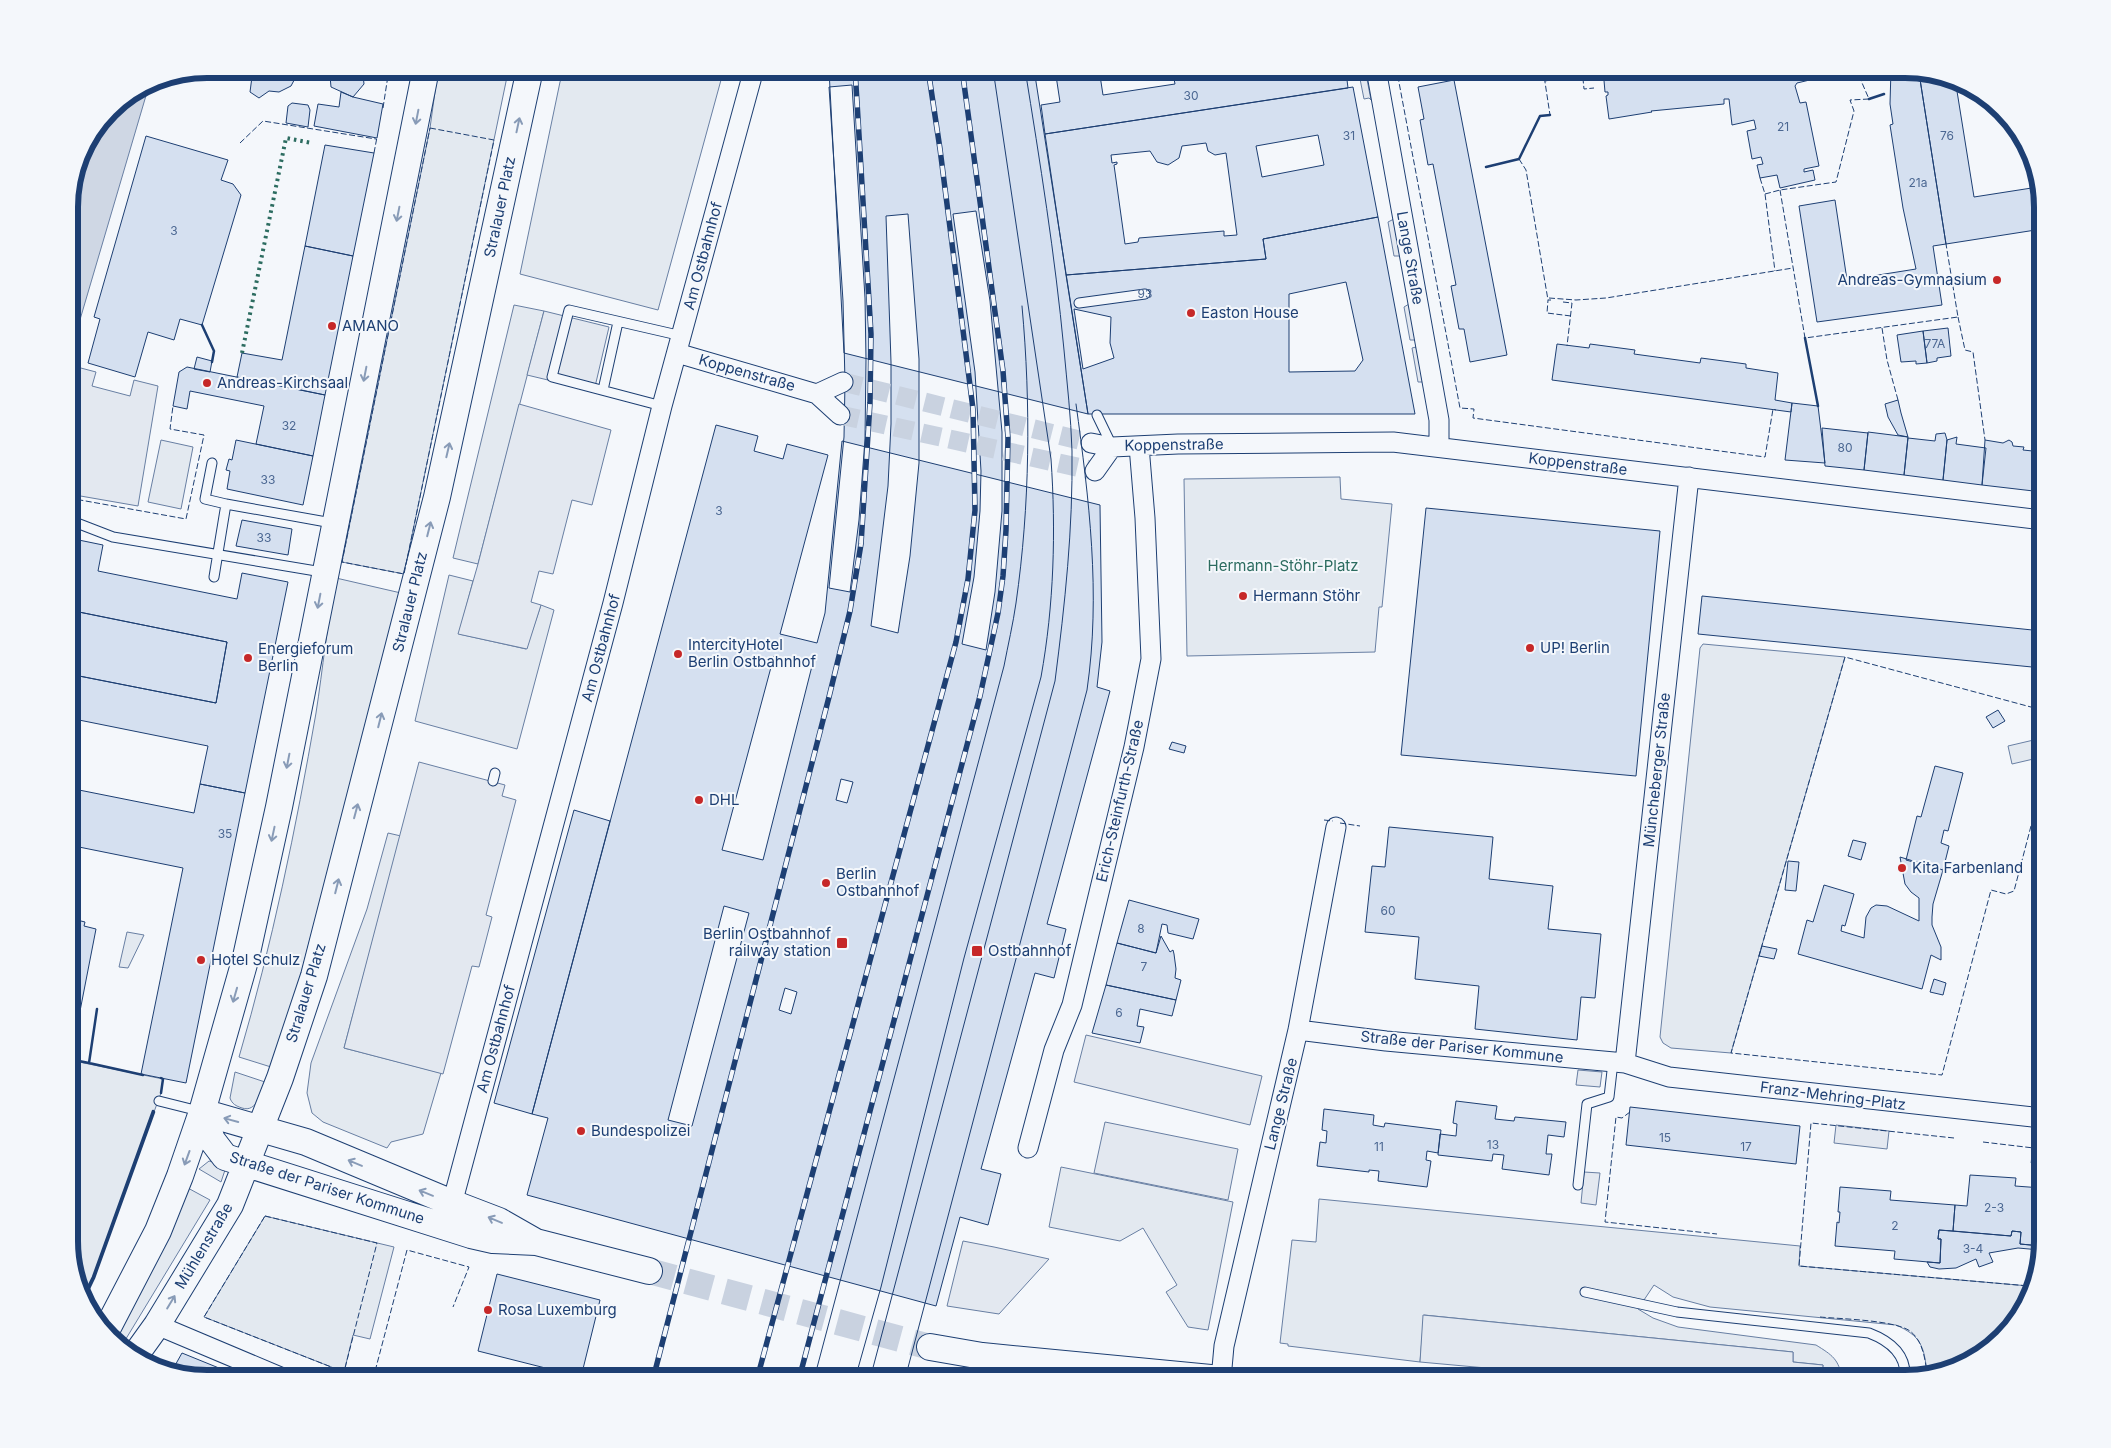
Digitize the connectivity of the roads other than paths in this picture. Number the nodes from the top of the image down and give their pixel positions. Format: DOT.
graph roads {
  1 [pos="424,78"];
  2 [pos="528,78"];
  3 [pos="752,78"];
  4 [pos="1378,78"];
  5 [pos="1145,294"];
  6 [pos="1079,302"];
  7 [pos="618,322"];
  8 [pos="679,344"];
  9 [pos="843,382"];
  10 [pos="603,390"];
  11 [pos="817,394"];
  12 [pos="662,406"];
  13 [pos="840,415"];
  14 [pos="1097,415"];
  15 [pos="1092,443"];
  16 [pos="1140,446"];
  17 [pos="1112,447"];
  18 [pos="1439,447"];
  19 [pos="212,463"];
  20 [pos="1095,471"];
  21 [pos="1688,477"];
  22 [pos="226,504"];
  23 [pos="2034,519"];
  24 [pos="78,523"];
  25 [pos="335,523"];
  26 [pos="217,555"];
  27 [pos="325,572"];
  28 [pos="214,577"];
  29 [pos="1336,827"];
  30 [pos="1298,1030"];
  31 [pos="1619,1062"];
  32 [pos="159,1101"];
  33 [pos="202,1112"];
  34 [pos="2034,1117"];
  35 [pos="261,1128"];
  36 [pos="1028,1148"];
  37 [pos="246,1165"];
  38 [pos="1578,1186"];
  39 [pos="449,1215"];
  40 [pos="649,1271"];
  41 [pos="1585,1292"];
  42 [pos="109,1325"];
  43 [pos="157,1325"];
  44 [pos="930,1347"];
  45 [pos="138,1351"];
  46 [pos="1015,1369"];
  47 [pos="264,1370"];
  48 [pos="1036,1370"];
  49 [pos="1222,1370"];
  50 [pos="1906,1370"];
  1 -- 25 [label="main road, one-way"];
  35 -- 2 [label="main road, Stralauer Platz, one-way"];
  3 -- 8 [label="street, Am Ostbahnhof"];
  4 -- 18 [label="street, Lange Straße"];
  5 -- 6 [label="lane"];
  7 -- 8 [label="lane"];
  7 -- 10 [label="lane"];
  7 -- 10 [label="lane"];
  8 -- 11 [label="street, Koppenstraße"];
  8 -- 12 [label="street, Am Ostbahnhof"];
  9 -- 11 [label="street"];
  10 -- 12 [label="lane"];
  11 -- 13 [label="street, Koppenstraße"];
  12 -- 39 [label="street, Am Ostbahnhof"];
  14 -- 17 [label="lane"];
  15 -- 17 [label="street, Koppenstraße"];
  16 -- 17 [label="street, Koppenstraße"];
  16 -- 18 [label="street, Koppenstraße"];
  16 -- 36 [label="street, Erich-Steinfurth-Straße"];
  17 -- 20 [label="street, Koppenstraße"];
  18 -- 21 [label="street, Koppenstraße"];
  19 -- 22 [label="lane"];
  21 -- 23 [label="street, Koppenstraße"];
  21 -- 31 [label="street, Müncheberger Straße"];
  22 -- 25 [label="lane"];
  22 -- 26 [label="lane"];
  24 -- 26 [label="lane"];
  25 -- 27 [label="main road"];
  26 -- 27 [label="lane"];
  26 -- 28 [label="lane"];
  27 -- 33 [label="main road, one-way"];
  29 -- 30 [label="street, Lange Straße"];
  30 -- 31 [label="street, Straße der Pariser Kommune"];
  30 -- 49 [label="street, Lange Straße"];
  31 -- 34 [label="street, Franz-Mehring-Platz"];
  31 -- 38 [label="lane"];
  32 -- 33 [label="lane"];
  35 -- 33 [label="main road, Straße der Pariser Kommune, one-way"];
  33 -- 37 [label="main road, Straße der Pariser Kommune"];
  33 -- 42 [label="main road, one-way"];
  35 -- 37 [label="main road, Mühlenstraße"];
  39 -- 35 [label="main road, Straße der Pariser Kommune, one-way"];
  37 -- 39 [label="main road, Straße der Pariser Kommune"];
  43 -- 37 [label="main road, Mühlenstraße, one-way"];
  39 -- 40 [label="main road, Straße der Pariser Kommune"];
  41 -- 50 [label="lane"];
  43 -- 45 [label="main road, Mühlenstraße"];
  43 -- 47 [label="street"];
  44 -- 46 [label="main road"];
  46 -- 48 [label="main road"];
}
